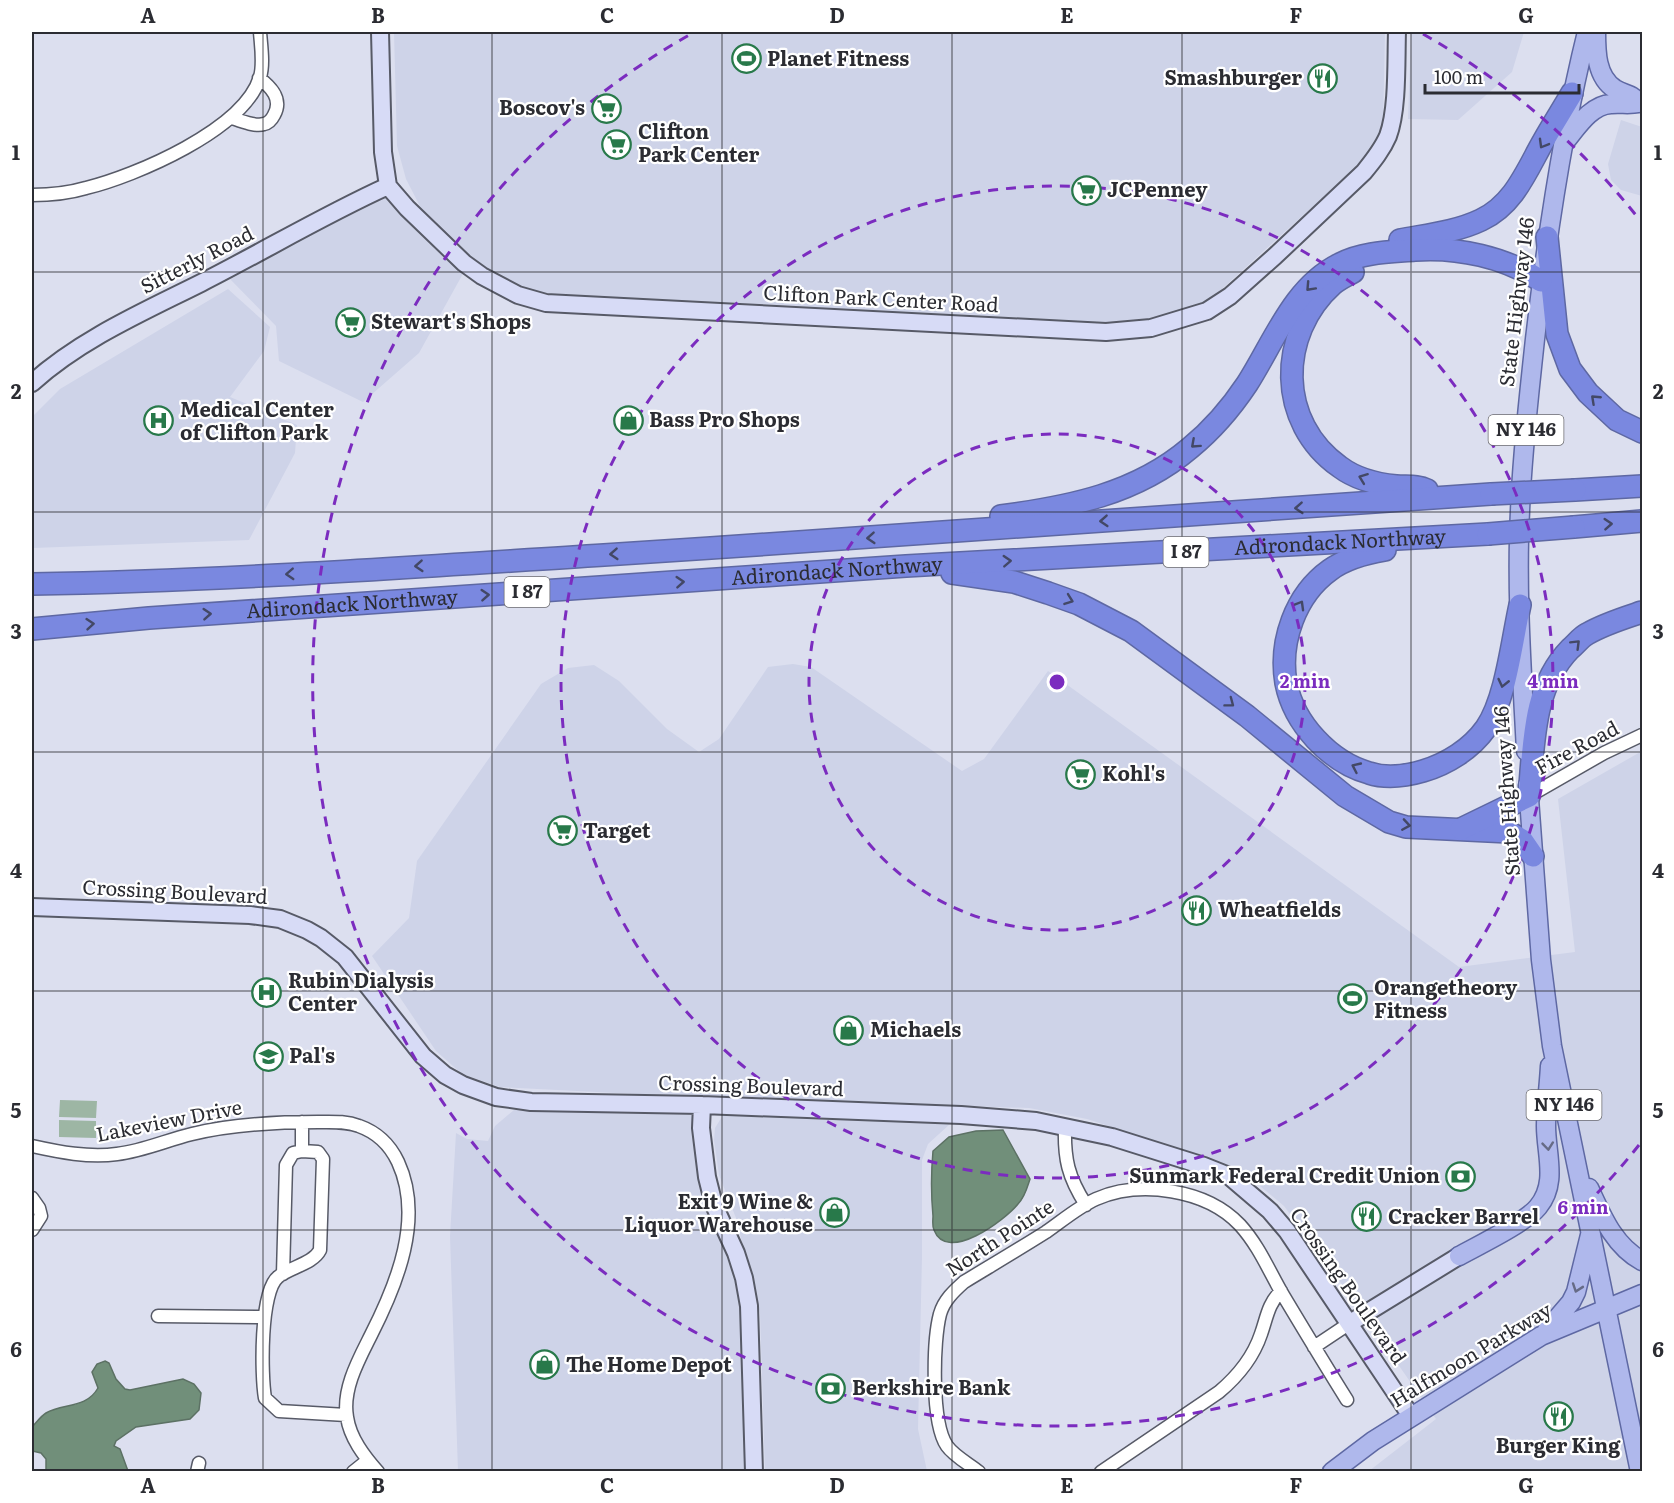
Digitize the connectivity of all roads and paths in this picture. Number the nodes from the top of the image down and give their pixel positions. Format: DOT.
graph roads {
  1 [pos="260,32"];
  2 [pos="380,32"];
  3 [pos="1397,32"];
  4 [pos="1587,32"];
  5 [pos="1596,32"];
  6 [pos="260,78"];
  7 [pos="1572,93"];
  8 [pos="1641,103"];
  9 [pos="231,118"];
  10 [pos="1561,148"];
  11 [pos="388,186"];
  12 [pos="32,195"];
  13 [pos="1547,237"];
  14 [pos="1341,263"];
  15 [pos="1540,288"];
  16 [pos="32,382"];
  17 [pos="1642,432"];
  18 [pos="1642,486"];
  19 [pos="1441,497"];
  20 [pos="1642,521"];
  21 [pos="930,534"];
  22 [pos="1466,536"];
  23 [pos="906,566"];
  24 [pos="32,584"];
  25 [pos="1520,605"];
  26 [pos="1642,612"];
  27 [pos="32,629"];
  28 [pos="1642,735"];
  29 [pos="1529,796"];
  30 [pos="1460,829"];
  31 [pos="1533,856"];
  32 [pos="32,907"];
  33 [pos="1552,1046"];
  34 [pos="702,1105"];
  35 [pos="302,1122"];
  36 [pos="1065,1126"];
  37 [pos="32,1150"];
  38 [pos="302,1151"];
  39 [pos="1578,1165"];
  40 [pos="32,1198"];
  41 [pos="1086,1205"];
  42 [pos="32,1230"];
  43 [pos="1591,1231"];
  44 [pos="1459,1256"];
  45 [pos="1642,1261"];
  46 [pos="283,1274"];
  47 [pos="1281,1291"];
  48 [pos="1642,1294"];
  49 [pos="1608,1308"];
  50 [pos="158,1316"];
  51 [pos="264,1317"];
  52 [pos="1350,1323"];
  53 [pos="1541,1336"];
  54 [pos="1314,1347"];
  55 [pos="1347,1400"];
  56 [pos="346,1415"];
  57 [pos="1412,1416"];
  58 [pos="368,1460"];
  59 [pos="353,1472"];
  60 [pos="378,1472"];
  61 [pos="754,1472"];
  62 [pos="979,1472"];
  63 [pos="1101,1472"];
  64 [pos="1332,1472"];
  65 [pos="1640,1472"];
  1 -- 6 [label="street"];
  2 -- 11 [label="street"];
  3 -- 11 [label="street, Clifton Park Center Road"];
  4 -- 7 [label="main road, State Highway 146 / NY 146"];
  5 -- 8 [label="main road"];
  6 -- 9 [label="street"];
  6 -- 9 [label="street"];
  7 -- 10 [label="main road, State Highway 146 / NY 146"];
  7 -- 14 [label="highway, one-way"];
  8 -- 10 [label="main road"];
  9 -- 12 [label="street"];
  10 -- 13 [label="main road, State Highway 146 / NY 146"];
  11 -- 16 [label="street, Sitterly Road"];
  13 -- 15 [label="main road, State Highway 146 / NY 146"];
  17 -- 13 [label="highway, one-way"];
  14 -- 15 [label="highway"];
  14 -- 21 [label="highway, one-way"];
  19 -- 15 [label="highway, one-way"];
  15 -- 25 [label="main road, State Highway 146 / NY 146"];
  18 -- 19 [label="highway, Adirondack Northway / I 87, bridge"];
  19 -- 21 [label="highway, Adirondack Northway / I 87, one-way"];
  22 -- 20 [label="highway, Adirondack Northway / I 87, one-way, bridge"];
  21 -- 24 [label="highway, Adirondack Northway / I 87, one-way"];
  23 -- 22 [label="highway, Adirondack Northway / I 87, one-way"];
  25 -- 22 [label="highway, one-way"];
  27 -- 23 [label="highway, Adirondack Northway / I 87, one-way"];
  23 -- 30 [label="highway, one-way"];
  25 -- 29 [label="main road, State Highway 146 / NY 146"];
  29 -- 26 [label="highway, one-way"];
  28 -- 29 [label="street, Fire Road"];
  29 -- 30 [label="highway"];
  29 -- 31 [label="main road, State Highway 146 / NY 146"];
  30 -- 31 [label="highway"];
  31 -- 33 [label="main road, State Highway 146 / NY 146"];
  32 -- 34 [label="street, Crossing Boulevard"];
  33 -- 39 [label="main road, State Highway 146 / NY 146"];
  33 -- 44 [label="main road, one-way"];
  34 -- 36 [label="street, Crossing Boulevard"];
  34 -- 61 [label="street"];
  35 -- 37 [label="street, Lakeview Drive"];
  35 -- 38 [label="street"];
  35 -- 56 [label="street, Lakeview Drive"];
  36 -- 41 [label="street, North Pointe"];
  36 -- 52 [label="street, Crossing Boulevard"];
  38 -- 46 [label="street"];
  38 -- 46 [label="street"];
  39 -- 43 [label="main road, State Highway 146 / NY 146"];
  39 -- 45 [label="main road"];
  40 -- 42 [label="street"];
  41 -- 47 [label="street, North Pointe"];
  41 -- 62 [label="street, North Pointe"];
  43 -- 49 [label="main road, State Highway 146 / NY 146"];
  43 -- 53 [label="main road, one-way"];
  44 -- 52 [label="street"];
  46 -- 51 [label="street"];
  47 -- 54 [label="street, North Pointe"];
  47 -- 63 [label="street"];
  48 -- 49 [label="main road, Halfmoon Parkway"];
  49 -- 53 [label="main road, Halfmoon Parkway"];
  49 -- 65 [label="main road, State Highway 146 / NY 146"];
  50 -- 51 [label="street"];
  51 -- 56 [label="street"];
  52 -- 54 [label="street"];
  52 -- 57 [label="street, Crossing Boulevard"];
  53 -- 57 [label="main road, Halfmoon Parkway"];
  54 -- 55 [label="street, North Pointe"];
  56 -- 58 [label="street, Lakeview Drive"];
  57 -- 64 [label="main road, Halfmoon Parkway"];
  58 -- 59 [label="street"];
  58 -- 60 [label="street, Lakeview Drive"];
}
